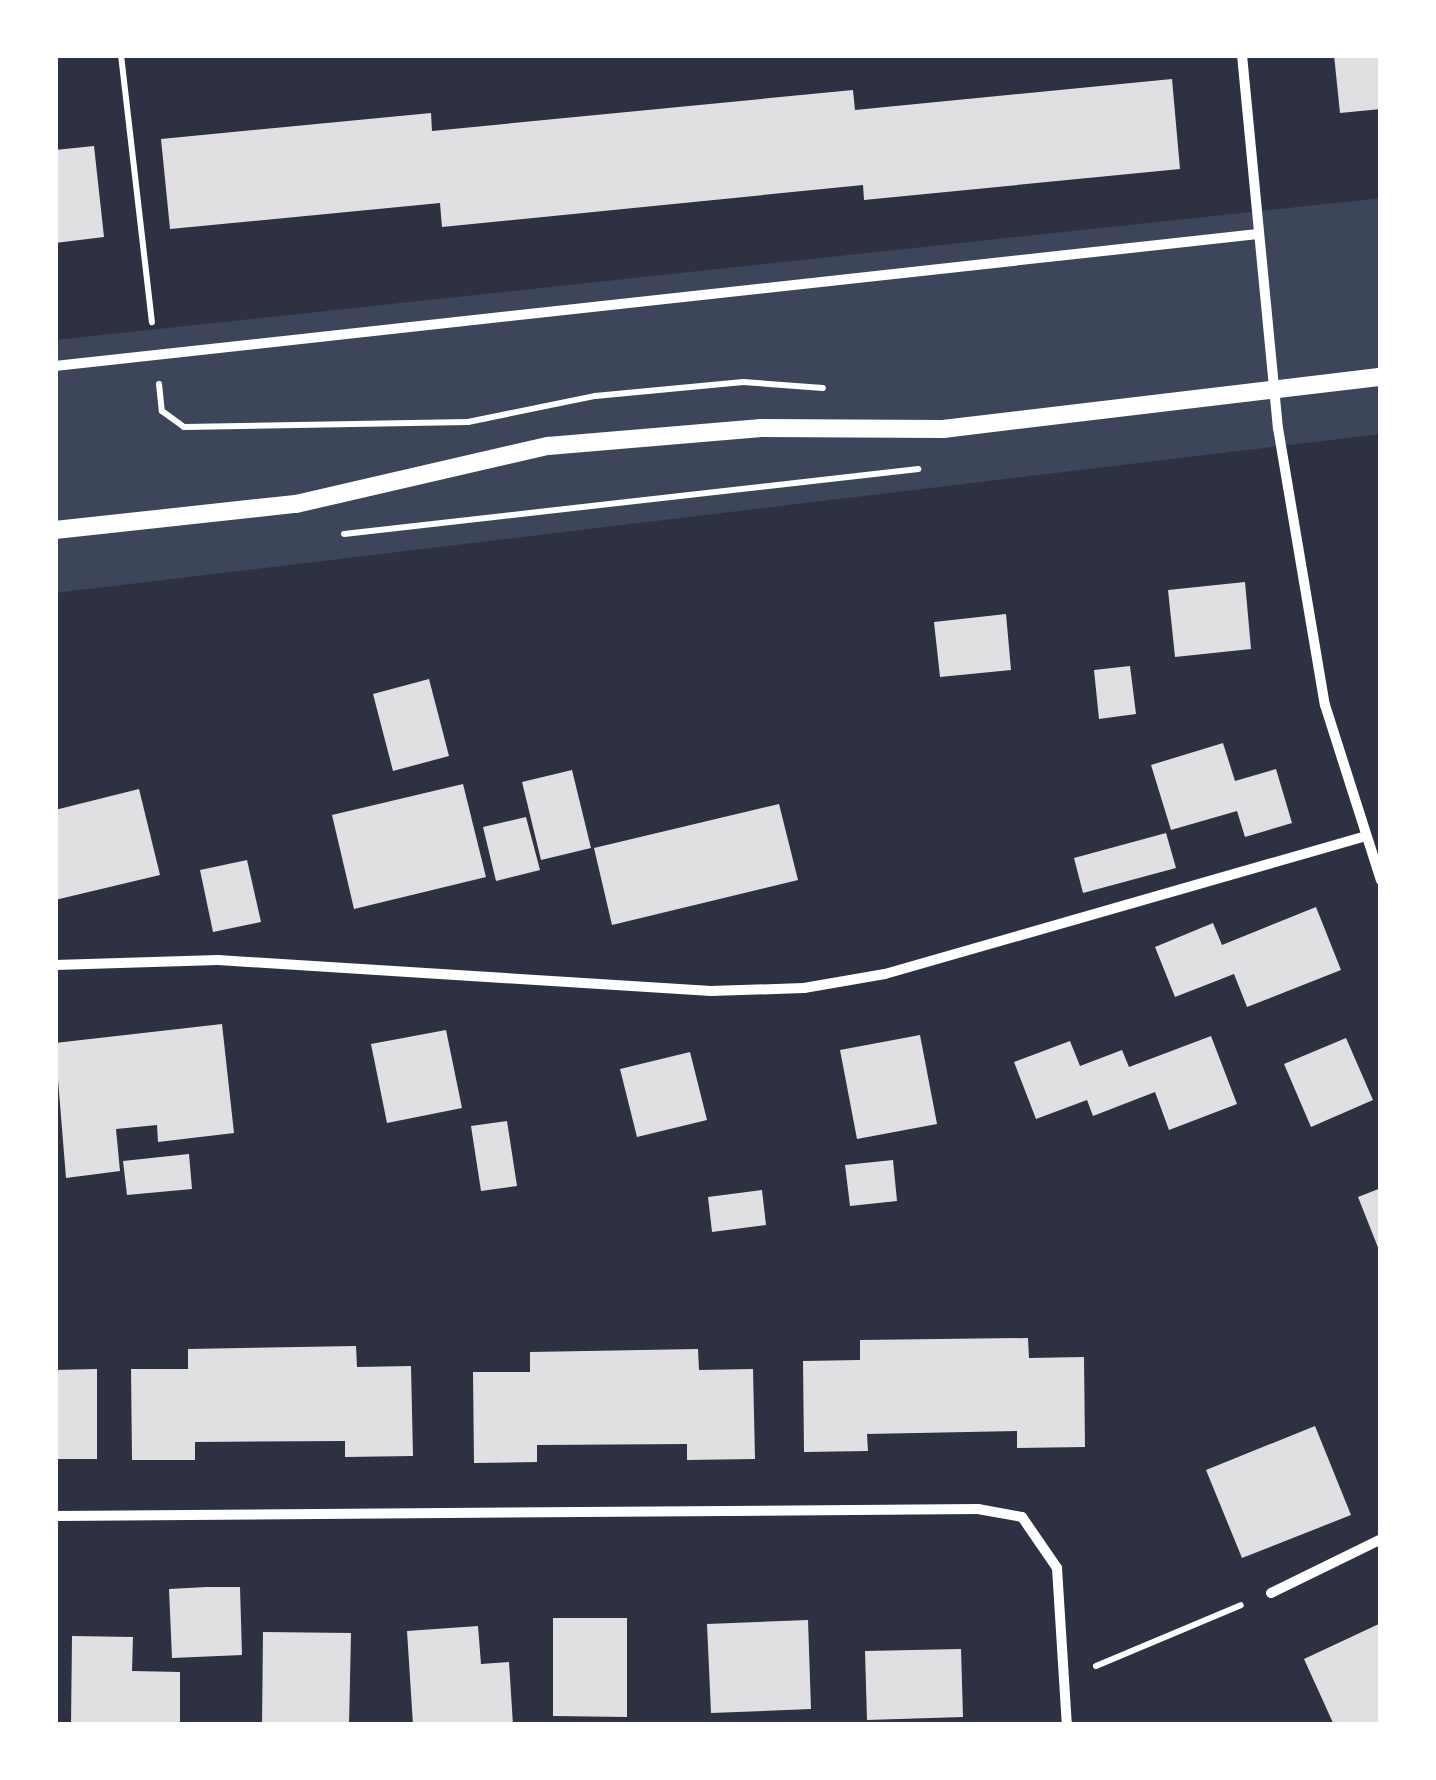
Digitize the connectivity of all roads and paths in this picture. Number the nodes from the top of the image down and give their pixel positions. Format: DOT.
graph roads {
  1 [pos="121,55"];
  2 [pos="1242,55"];
  3 [pos="1258,234"];
  4 [pos="156,354"];
  5 [pos="55,366"];
  6 [pos="1381,377"];
  7 [pos="1274,390"];
  8 [pos="933,467"];
  9 [pos="55,530"];
  10 [pos="328,536"];
  11 [pos="1362,836"];
  12 [pos="1381,880"];
  13 [pos="55,965"];
  14 [pos="55,1516"];
  15 [pos="1381,1539"];
  16 [pos="1271,1593"];
  17 [pos="1067,1678"];
  18 [pos="1068,1725"];
  1 -- 4 [label="path"];
  2 -- 3 [label="street"];
  3 -- 4 [label="street"];
  3 -- 7 [label="street"];
  4 -- 5 [label="street"];
  6 -- 7 [label="street"];
  7 -- 9 [label="street"];
  7 -- 11 [label="street"];
  8 -- 10 [label="path"];
  11 -- 12 [label="street"];
  11 -- 13 [label="street"];
  14 -- 17 [label="street"];
  15 -- 16 [label="street"];
  16 -- 17 [label="path"];
  17 -- 18 [label="street"];
}
